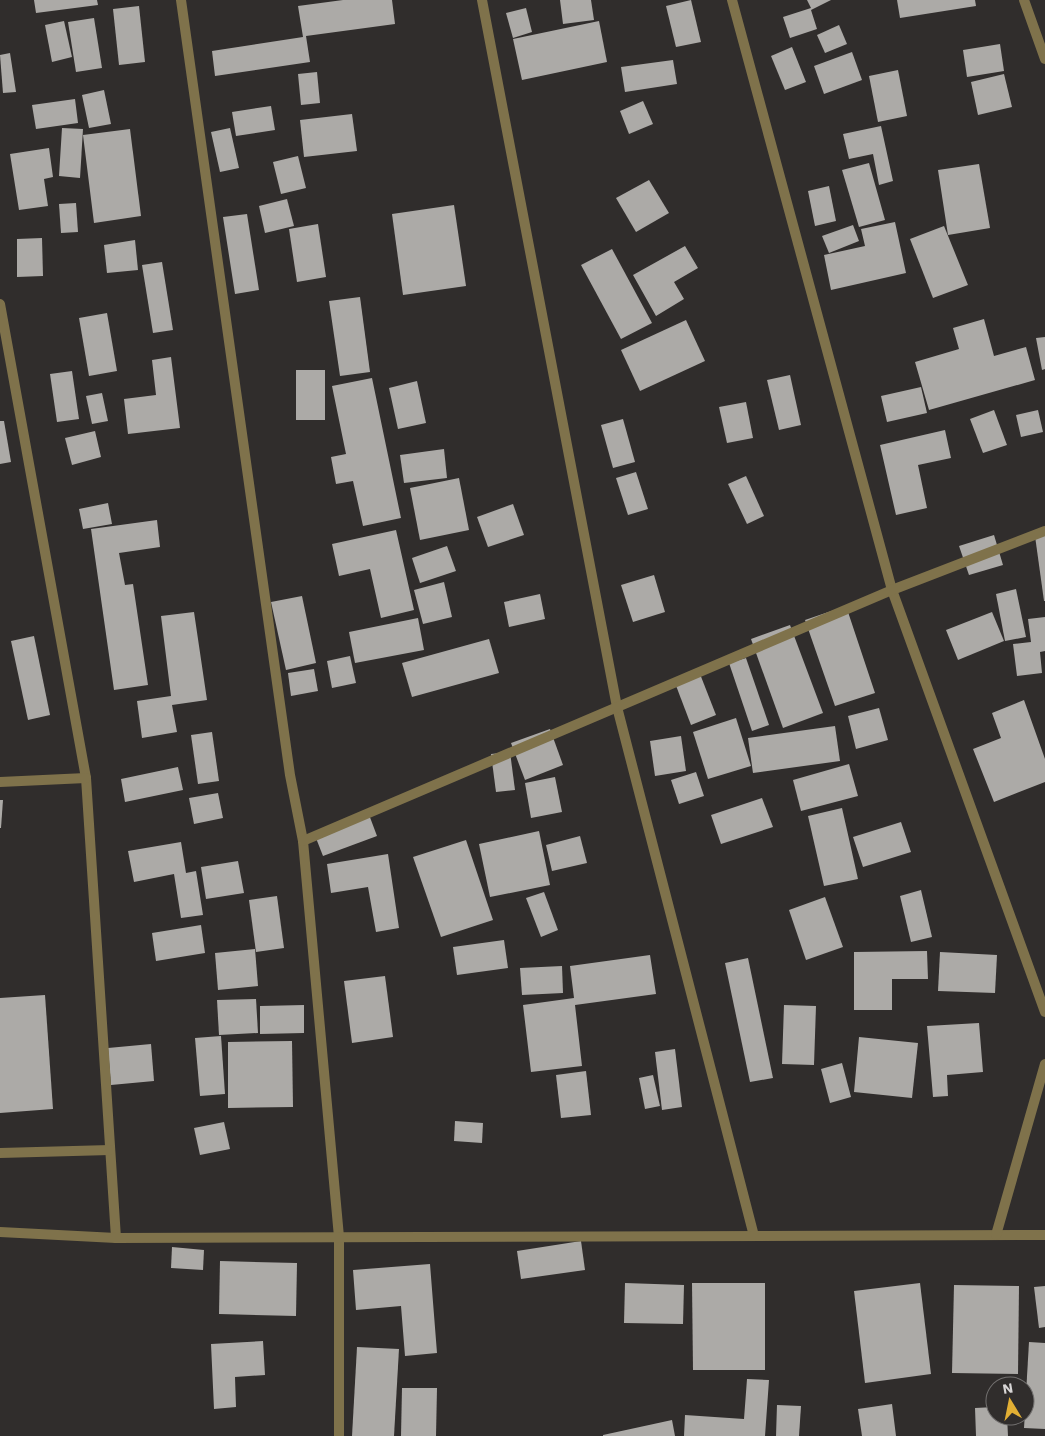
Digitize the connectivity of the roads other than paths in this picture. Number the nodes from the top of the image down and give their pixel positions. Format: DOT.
graph roads {
  1 [pos="181,0"];
  2 [pos="482,0"];
  3 [pos="732,0"];
  4 [pos="1024,0"];
  5 [pos="1045,59"];
  6 [pos="0,304"];
  7 [pos="1045,531"];
  8 [pos="892,590"];
  9 [pos="617,707"];
  10 [pos="86,778"];
  11 [pos="0,782"];
  12 [pos="303,841"];
  13 [pos="1045,1012"];
  14 [pos="1045,1064"];
  15 [pos="110,1150"];
  16 [pos="0,1153"];
  17 [pos="0,1232"];
  18 [pos="996,1235"];
  19 [pos="1045,1235"];
  20 [pos="754,1236"];
  21 [pos="339,1237"];
  22 [pos="116,1238"];
  23 [pos="339,1436"];
  1 -- 12 [label="street"];
  2 -- 9 [label="street"];
  3 -- 8 [label="street"];
  4 -- 5 [label="street"];
  6 -- 10 [label="street"];
  7 -- 8 [label="street"];
  8 -- 9 [label="street"];
  8 -- 13 [label="street"];
  9 -- 12 [label="street"];
  9 -- 20 [label="street"];
  10 -- 11 [label="street"];
  10 -- 15 [label="street"];
  12 -- 21 [label="street"];
  14 -- 18 [label="street"];
  15 -- 16 [label="street"];
  15 -- 22 [label="street"];
  17 -- 22 [label="street"];
  18 -- 19 [label="street"];
  18 -- 20 [label="street"];
  20 -- 21 [label="street"];
  21 -- 22 [label="street"];
  21 -- 23 [label="street"];
}
